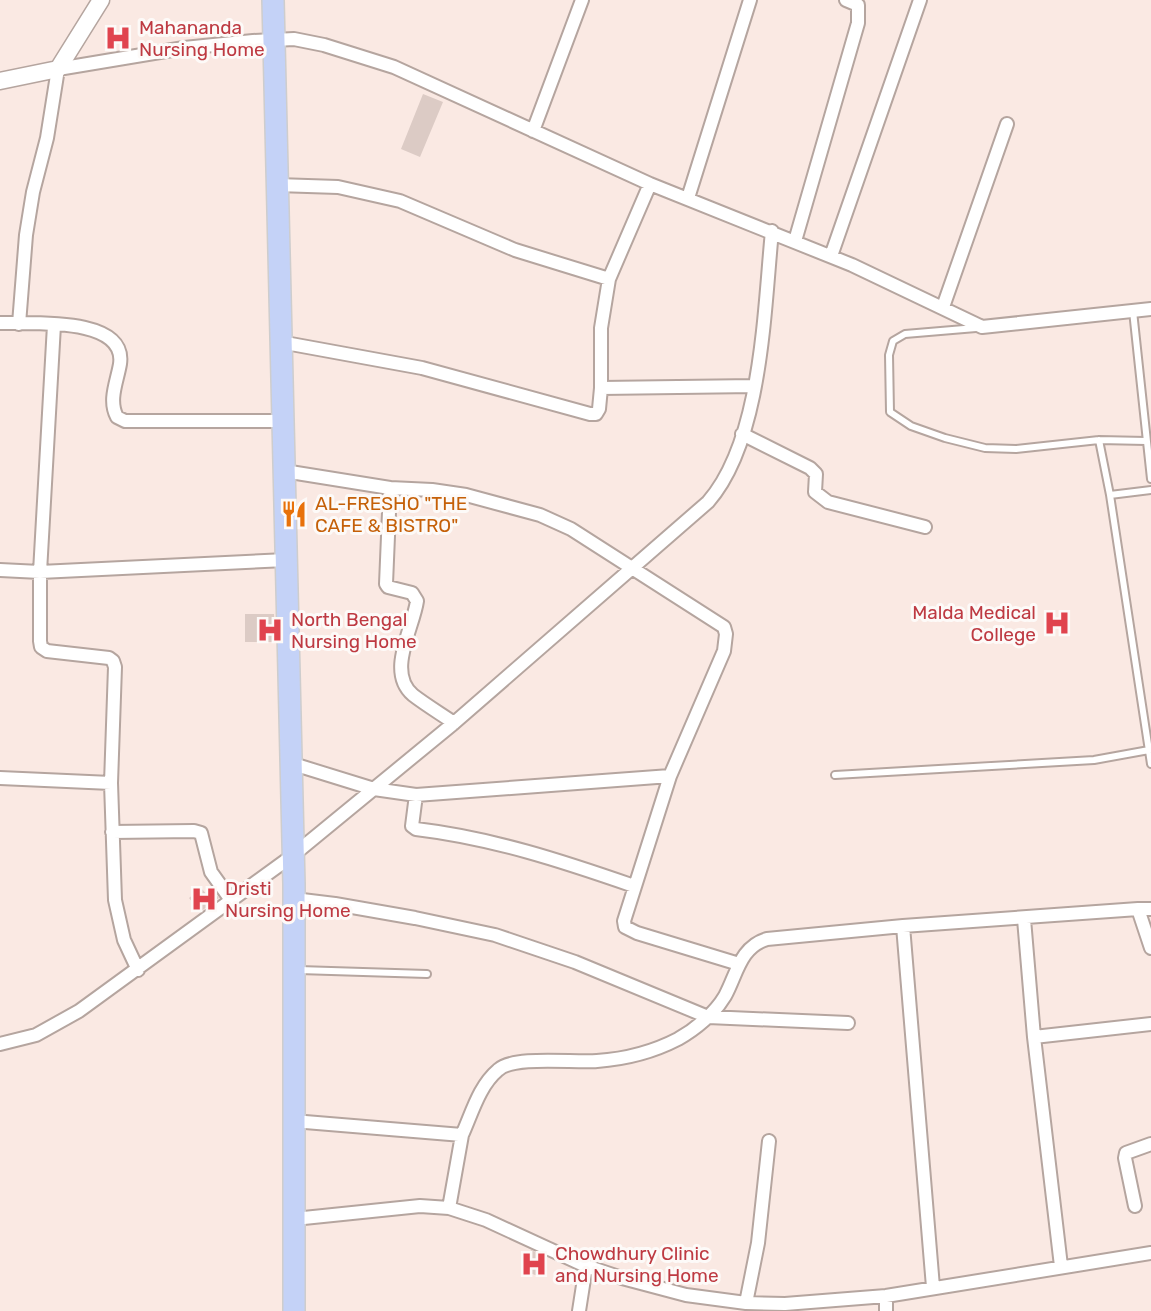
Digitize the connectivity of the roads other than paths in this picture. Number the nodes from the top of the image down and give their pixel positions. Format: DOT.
graph roads {
  1 [pos="102,0"];
  2 [pos="273,0"];
  3 [pos="582,0"];
  4 [pos="750,0"];
  5 [pos="846,0"];
  6 [pos="920,0"];
  7 [pos="274,39"];
  8 [pos="58,69"];
  9 [pos="0,81"];
  10 [pos="1007,124"];
  11 [pos="533,131"];
  12 [pos="650,184"];
  13 [pos="277,185"];
  14 [pos="688,198"];
  15 [pos="772,231"];
  16 [pos="795,241"];
  17 [pos="831,256"];
  18 [pos="609,279"];
  19 [pos="943,307"];
  20 [pos="1151,309"];
  21 [pos="1133,310"];
  22 [pos="0,323"];
  23 [pos="19,324"];
  24 [pos="54,325"];
  25 [pos="982,327"];
  26 [pos="280,342"];
  27 [pos="755,386"];
  28 [pos="601,387"];
  29 [pos="283,421"];
  30 [pos="742,434"];
  31 [pos="1099,440"];
  32 [pos="1146,441"];
  33 [pos="284,471"];
  34 [pos="1151,480"];
  35 [pos="390,488"];
  36 [pos="1151,490"];
  37 [pos="1110,495"];
  38 [pos="925,527"];
  39 [pos="286,560"];
  40 [pos="630,568"];
  41 [pos="0,570"];
  42 [pos="40,572"];
  43 [pos="454,723"];
  44 [pos="1149,750"];
  45 [pos="290,763"];
  46 [pos="1151,764"];
  47 [pos="835,775"];
  48 [pos="670,776"];
  49 [pos="0,778"];
  50 [pos="111,783"];
  51 [pos="374,789"];
  52 [pos="416,795"];
  53 [pos="112,832"];
  54 [pos="292,856"];
  55 [pos="634,886"];
  56 [pos="294,899"];
  57 [pos="232,900"];
  58 [pos="1144,909"];
  59 [pos="1024,919"];
  60 [pos="903,926"];
  61 [pos="1151,948"];
  62 [pos="739,964"];
  63 [pos="294,969"];
  64 [pos="138,970"];
  65 [pos="427,974"];
  66 [pos="708,1017"];
  67 [pos="848,1023"];
  68 [pos="1151,1024"];
  69 [pos="1034,1037"];
  70 [pos="0,1044"];
  71 [pos="293,1121"];
  72 [pos="461,1135"];
  73 [pos="769,1141"];
  74 [pos="1151,1144"];
  75 [pos="1135,1206"];
  76 [pos="449,1208"];
  77 [pos="294,1219"];
  78 [pos="1151,1253"];
  79 [pos="586,1266"];
  80 [pos="1061,1266"];
  81 [pos="933,1287"];
  82 [pos="886,1296"];
  83 [pos="746,1303"];
  84 [pos="294,1311"];
  85 [pos="579,1311"];
  86 [pos="886,1311"];
  1 -- 8 [label="street"];
  2 -- 7 [label="main road"];
  3 -- 11 [label="street"];
  4 -- 14 [label="street"];
  5 -- 16 [label="street"];
  6 -- 17 [label="street"];
  7 -- 8 [label="street"];
  7 -- 11 [label="street"];
  7 -- 13 [label="main road"];
  8 -- 9 [label="street"];
  8 -- 23 [label="street"];
  10 -- 19 [label="street"];
  11 -- 12 [label="street"];
  12 -- 14 [label="street"];
  12 -- 18 [label="street"];
  13 -- 18 [label="street"];
  13 -- 26 [label="main road"];
  14 -- 15 [label="street"];
  15 -- 16 [label="street"];
  15 -- 27 [label="street"];
  16 -- 17 [label="street"];
  17 -- 19 [label="street"];
  18 -- 28 [label="street"];
  19 -- 25 [label="street"];
  20 -- 21 [label="street"];
  21 -- 25 [label="street"];
  21 -- 32 [label="lane"];
  22 -- 23 [label="street"];
  23 -- 24 [label="street"];
  24 -- 29 [label="street"];
  24 -- 42 [label="street"];
  25 -- 31 [label="lane"];
  26 -- 28 [label="street"];
  26 -- 29 [label="main road"];
  27 -- 28 [label="street"];
  27 -- 30 [label="street"];
  29 -- 33 [label="main road"];
  30 -- 38 [label="street"];
  30 -- 40 [label="street"];
  31 -- 32 [label="lane"];
  31 -- 37 [label="lane"];
  32 -- 34 [label="lane"];
  33 -- 35 [label="street"];
  33 -- 39 [label="main road"];
  35 -- 40 [label="street"];
  35 -- 43 [label="street"];
  36 -- 37 [label="lane"];
  37 -- 44 [label="lane"];
  39 -- 42 [label="street"];
  39 -- 45 [label="main road"];
  40 -- 43 [label="street"];
  40 -- 48 [label="street"];
  41 -- 42 [label="street"];
  42 -- 50 [label="street"];
  43 -- 51 [label="street"];
  44 -- 46 [label="lane"];
  44 -- 47 [label="lane"];
  45 -- 51 [label="street"];
  45 -- 54 [label="main road"];
  48 -- 52 [label="street"];
  48 -- 55 [label="street"];
  49 -- 50 [label="street"];
  50 -- 53 [label="street"];
  51 -- 52 [label="street"];
  51 -- 54 [label="street"];
  52 -- 55 [label="street"];
  53 -- 57 [label="street"];
  53 -- 64 [label="street"];
  54 -- 56 [label="main road"];
  54 -- 57 [label="street"];
  55 -- 62 [label="street"];
  56 -- 63 [label="main road"];
  56 -- 66 [label="street"];
  57 -- 64 [label="street"];
  58 -- 59 [label="street"];
  58 -- 61 [label="street"];
  59 -- 60 [label="street"];
  59 -- 69 [label="street"];
  60 -- 62 [label="street"];
  60 -- 81 [label="street"];
  62 -- 66 [label="street"];
  63 -- 65 [label="lane"];
  63 -- 71 [label="main road"];
  64 -- 70 [label="street"];
  66 -- 67 [label="street"];
  66 -- 72 [label="street"];
  68 -- 69 [label="street"];
  69 -- 80 [label="street"];
  71 -- 72 [label="street"];
  71 -- 77 [label="main road"];
  72 -- 76 [label="street"];
  73 -- 83 [label="street"];
  74 -- 75 [label="street"];
  76 -- 77 [label="street"];
  76 -- 79 [label="street"];
  77 -- 84 [label="main road"];
  78 -- 80 [label="street"];
  79 -- 83 [label="street"];
  79 -- 85 [label="street"];
  80 -- 81 [label="street"];
  81 -- 82 [label="street"];
  82 -- 83 [label="street"];
  82 -- 86 [label="street"];
}
